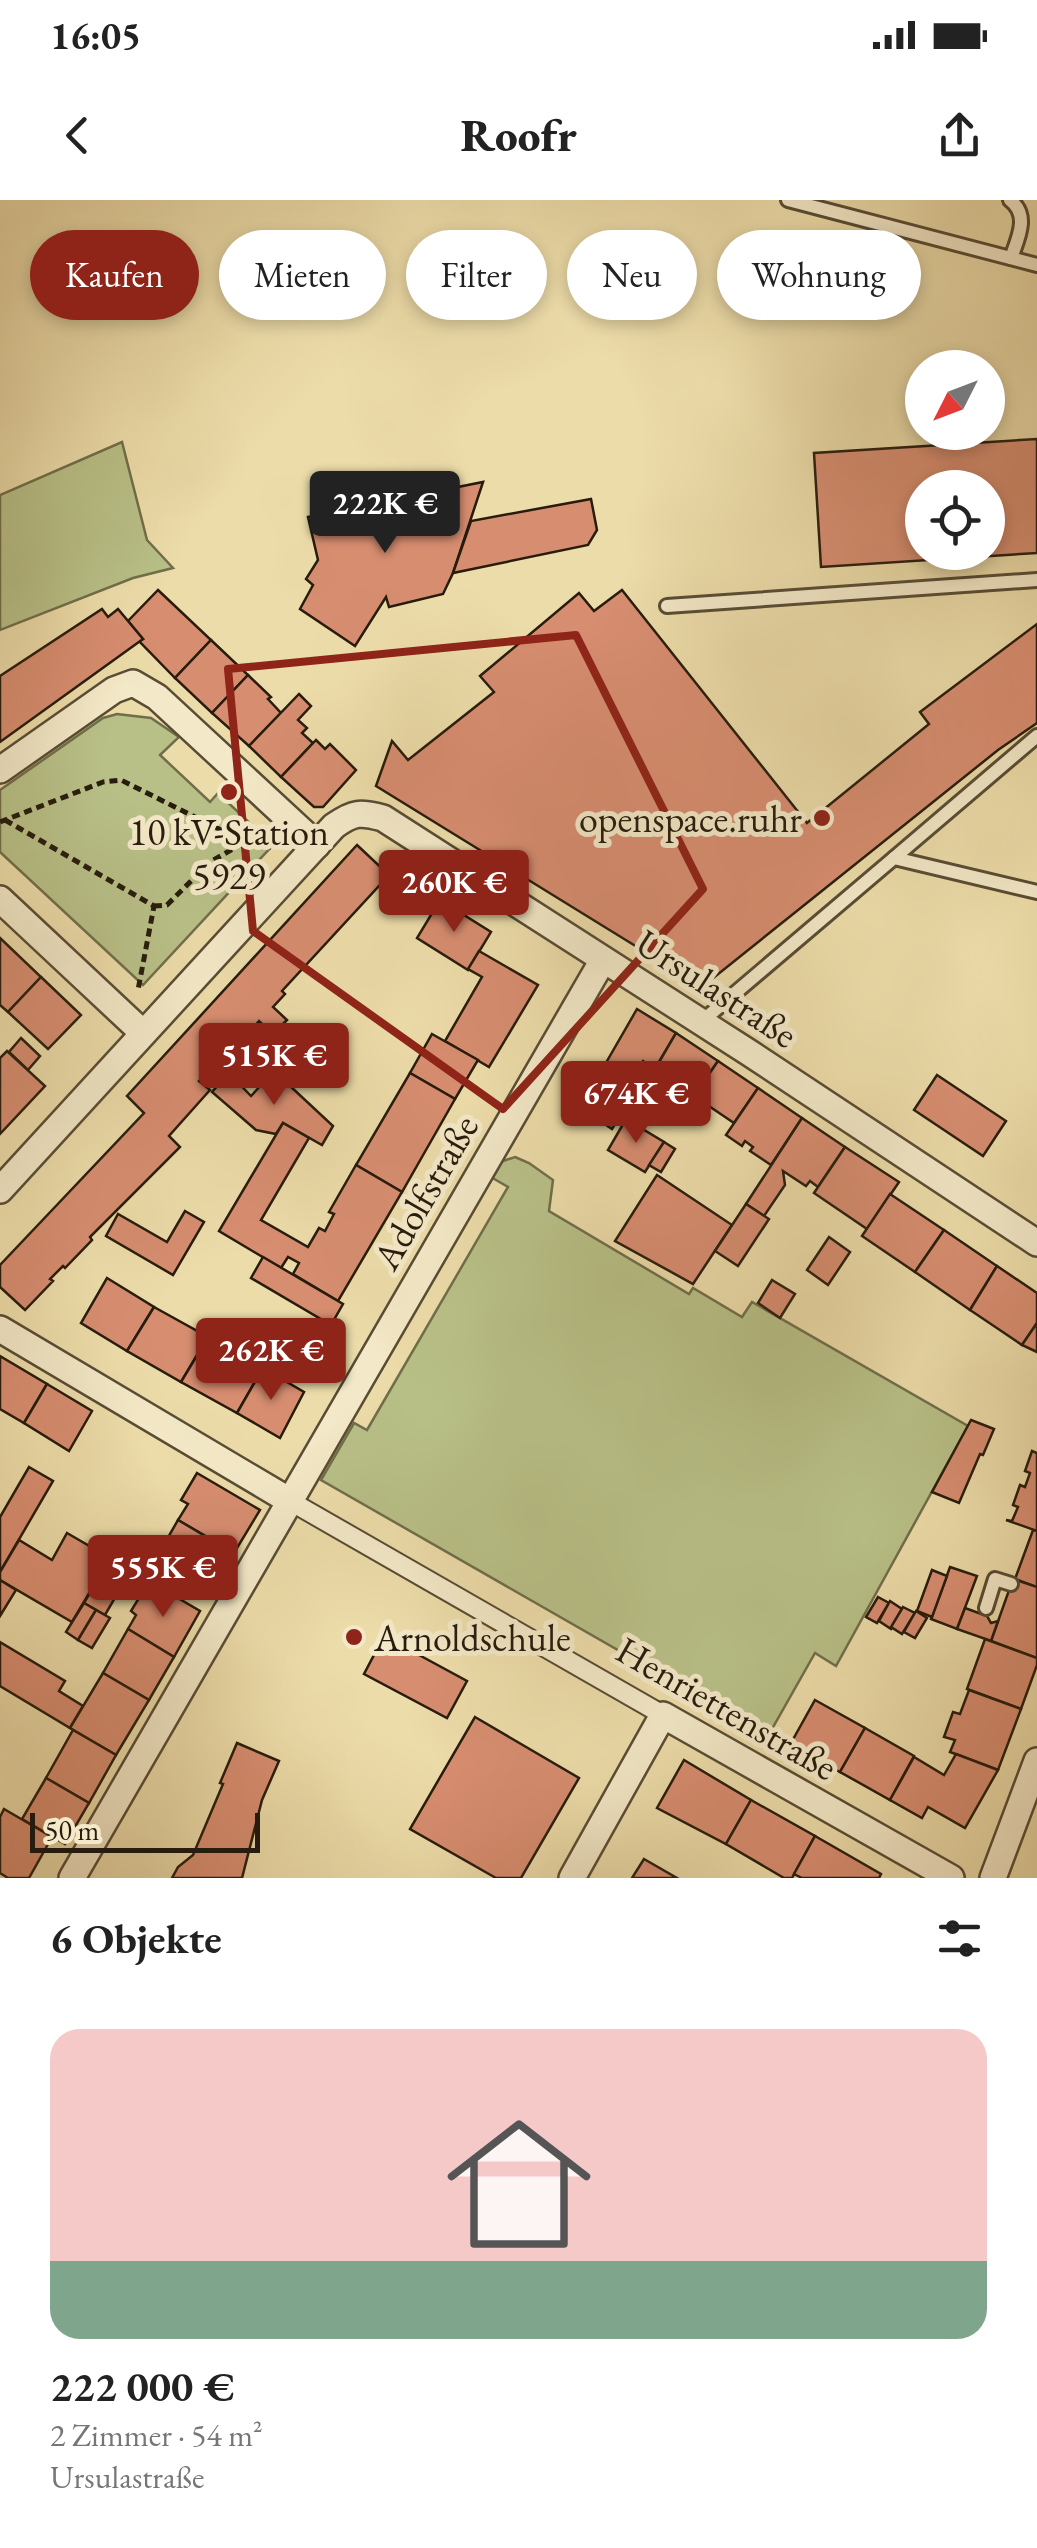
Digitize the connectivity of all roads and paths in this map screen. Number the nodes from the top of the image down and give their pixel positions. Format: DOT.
graph roads {
  1 [pos="788,200"];
  2 [pos="1010,200"];
  3 [pos="1011,258"];
  4 [pos="1037,266"];
  5 [pos="1037,580"];
  6 [pos="667,606"];
  7 [pos="1037,736"];
  8 [pos="0,770"];
  9 [pos="2,821"];
  10 [pos="245,842"];
  11 [pos="313,849"];
  12 [pos="894,858"];
  13 [pos="1037,892"];
  14 [pos="0,899"];
  15 [pos="154,906"];
  16 [pos="603,960"];
  17 [pos="701,1022"];
  18 [pos="138,1027"];
  19 [pos="0,1190"];
  20 [pos="1037,1243"];
  21 [pos="0,1330"];
  22 [pos="290,1501"];
  23 [pos="1012,1584"];
  24 [pos="986,1608"];
  25 [pos="662,1715"];
  26 [pos="1037,1761"];
  27 [pos="72,1878"];
  28 [pos="572,1878"];
  29 [pos="952,1878"];
  30 [pos="993,1878"];
  1 -- 3 [label="lane"];
  2 -- 3 [label="lane"];
  3 -- 4 [label="lane"];
  5 -- 6 [label="lane"];
  7 -- 12 [label="lane"];
  8 -- 11 [label="street"];
  9 -- 10 [label="path"];
  9 -- 15 [label="path"];
  10 -- 11 [label="path"];
  10 -- 15 [label="path"];
  11 -- 16 [label="street, Ursulastraße"];
  11 -- 18 [label="street"];
  12 -- 13 [label="lane"];
  12 -- 17 [label="lane"];
  14 -- 18 [label="street"];
  15 -- 18 [label="path"];
  16 -- 17 [label="street, Ursulastraße"];
  16 -- 22 [label="street, Adolfstraße"];
  17 -- 20 [label="street, Ursulastraße"];
  18 -- 19 [label="street"];
  21 -- 22 [label="street, Henriettenstraße"];
  22 -- 25 [label="street, Henriettenstraße"];
  22 -- 27 [label="street, Adolfstraße"];
  23 -- 24 [label="lane"];
  25 -- 28 [label="street"];
  25 -- 29 [label="street, Henriettenstraße"];
  26 -- 30 [label="street"];
}
